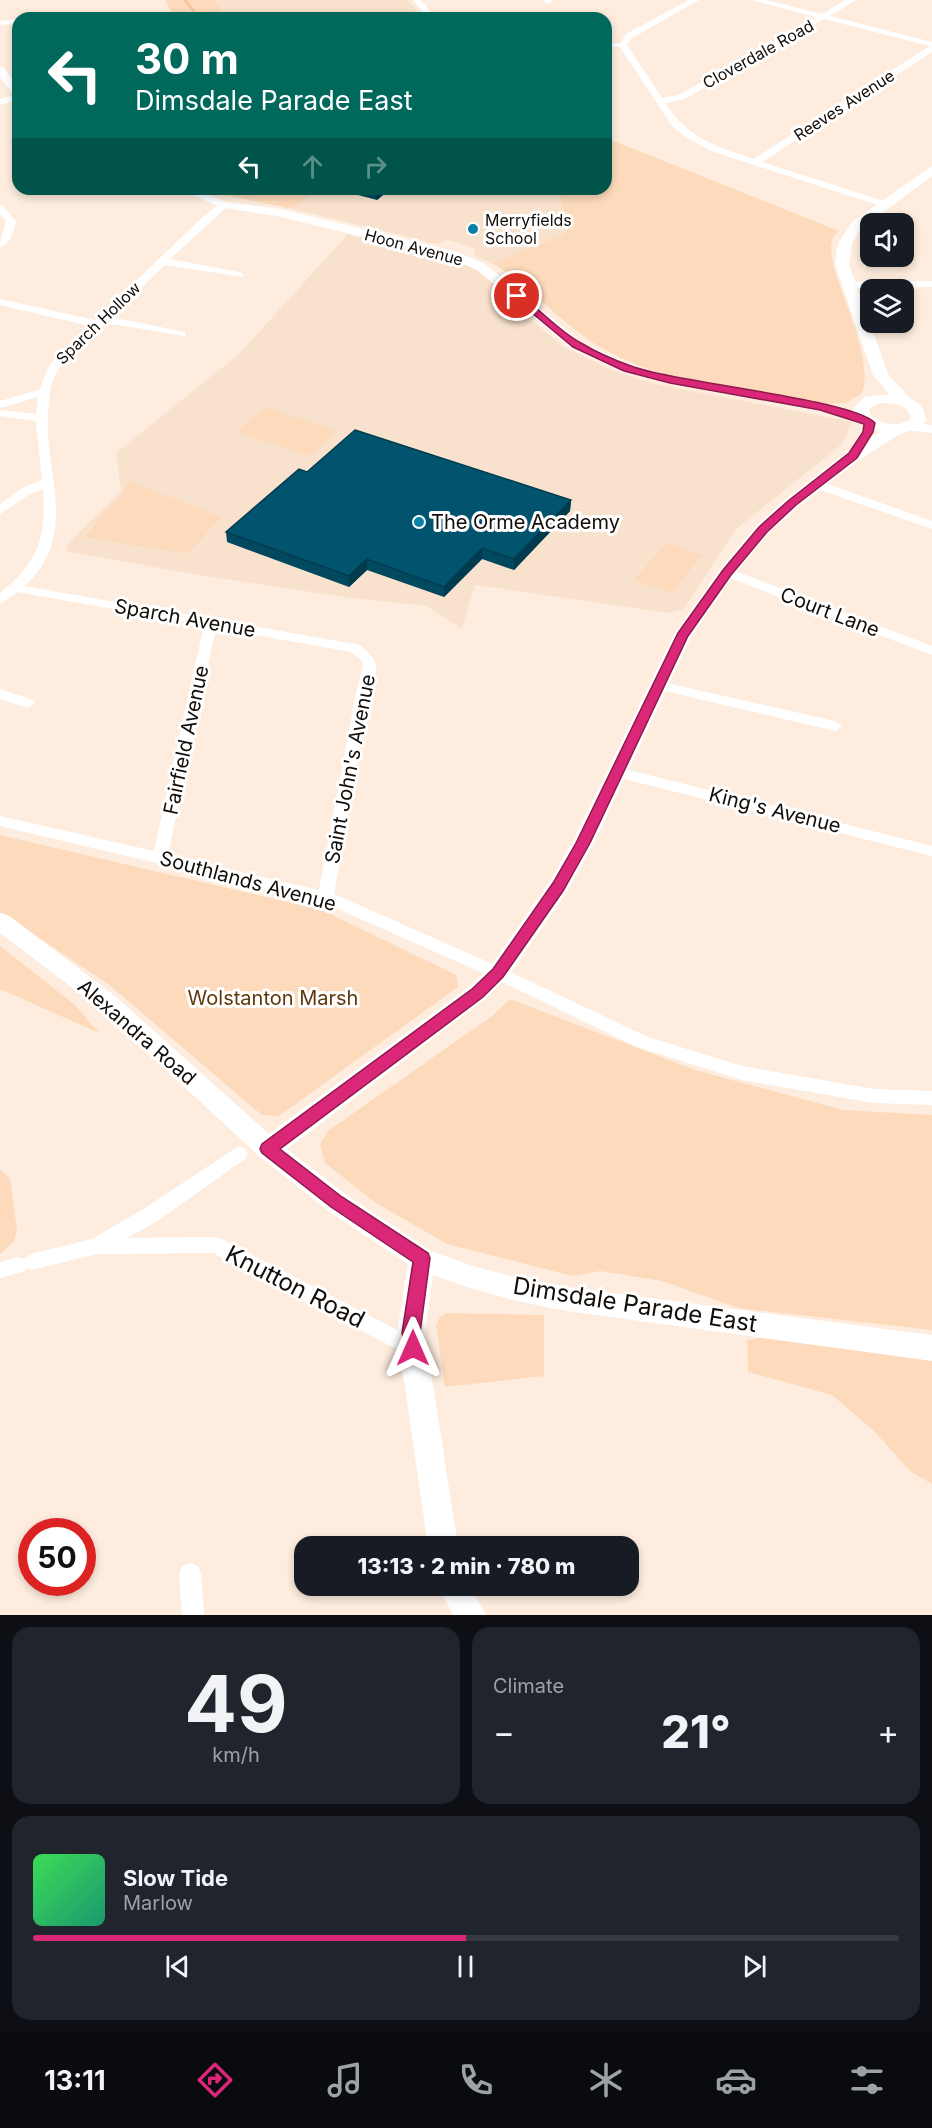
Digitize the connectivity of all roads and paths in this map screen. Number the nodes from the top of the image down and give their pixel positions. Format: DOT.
graph roads {
  1 [pos="417,0"];
  2 [pos="695,0"];
  3 [pos="756,0"];
  4 [pos="852,0"];
  5 [pos="427,12"];
  6 [pos="824,17"];
  7 [pos="612,45"];
  8 [pos="623,45"];
  9 [pos="932,46"];
  10 [pos="0,70"];
  11 [pos="12,87"];
  12 [pos="660,100"];
  13 [pos="755,162"];
  14 [pos="932,170"];
  15 [pos="199,195"];
  16 [pos="884,204"];
  17 [pos="224,205"];
  18 [pos="0,208"];
  19 [pos="0,244"];
  20 [pos="162,261"];
  21 [pos="239,275"];
  22 [pos="932,284"];
  23 [pos="851,285"];
  24 [pos="0,302"];
  25 [pos="100,322"];
  26 [pos="181,334"];
  27 [pos="881,375"];
  28 [pos="43,392"];
  29 [pos="0,405"];
  30 [pos="918,410"];
  31 [pos="866,412"];
  32 [pos="0,413"];
  33 [pos="41,418"];
  34 [pos="904,428"];
  35 [pos="932,429"];
  36 [pos="853,456"];
  37 [pos="48,482"];
  38 [pos="816,484"];
  39 [pos="0,510"];
  40 [pos="932,525"];
  41 [pos="727,572"];
  42 [pos="15,588"];
  43 [pos="0,600"];
  44 [pos="211,622"];
  45 [pos="355,648"];
  46 [pos="932,651"];
  47 [pos="657,685"];
  48 [pos="0,694"];
  49 [pos="28,703"];
  50 [pos="835,726"];
  51 [pos="617,772"];
  52 [pos="0,822"];
  53 [pos="932,851"];
  54 [pos="160,857"];
  55 [pos="326,897"];
  56 [pos="0,921"];
  57 [pos="498,973"];
  58 [pos="932,1098"];
  59 [pos="268,1149"];
  60 [pos="239,1154"];
  61 [pos="97,1246"];
  62 [pos="422,1258"];
  63 [pos="16,1265"];
  64 [pos="413,1348"];
  65 [pos="932,1348"];
  66 [pos="441,1536"];
  67 [pos="190,1574"];
  68 [pos="459,1596"];
  69 [pos="193,1615"];
  70 [pos="471,1615"];
  1 -- 5 [label="street"];
  2 -- 8 [label="street"];
  3 -- 6 [label="street, Reeves Avenue"];
  4 -- 6 [label="street, Cloverdale Road"];
  6 -- 9 [label="street, Reeves Avenue"];
  6 -- 12 [label="street, Cloverdale Road"];
  7 -- 8 [label="street"];
  8 -- 12 [label="street"];
  9 -- 13 [label="street, Reeves Avenue"];
  10 -- 11 [label="street"];
  12 -- 13 [label="street"];
  13 -- 16 [label="street"];
  14 -- 16 [label="main road"];
  15 -- 17 [label="street, Hoon Avenue"];
  16 -- 23 [label="main road"];
  17 -- 20 [label="street, Sparch Hollow"];
  17 -- 31 [label="street, Hoon Avenue"];
  18 -- 19 [label="street"];
  20 -- 21 [label="street"];
  20 -- 25 [label="street, Sparch Hollow"];
  22 -- 23 [label="street"];
  23 -- 27 [label="main road"];
  24 -- 25 [label="street"];
  25 -- 26 [label="street"];
  25 -- 28 [label="street, Sparch Hollow"];
  27 -- 30 [label="main road"];
  27 -- 31 [label="main road"];
  28 -- 29 [label="street"];
  28 -- 33 [label="street, Sparch Hollow"];
  30 -- 31 [label="main road"];
  30 -- 34 [label="main road"];
  31 -- 34 [label="main road"];
  31 -- 36 [label="main road"];
  32 -- 33 [label="street"];
  33 -- 37 [label="street, Sparch Hollow"];
  34 -- 35 [label="street"];
  34 -- 36 [label="main road"];
  36 -- 38 [label="main road"];
  37 -- 39 [label="street"];
  37 -- 42 [label="street, Sparch Hollow"];
  38 -- 40 [label="street"];
  38 -- 41 [label="main road"];
  41 -- 46 [label="street, Court Lane"];
  41 -- 47 [label="main road"];
  42 -- 43 [label="street, Sparch Hollow"];
  42 -- 44 [label="street, Sparch Avenue"];
  44 -- 45 [label="street, Sparch Avenue"];
  44 -- 54 [label="street, Fairfield Avenue"];
  45 -- 55 [label="street, Saint John's Avenue"];
  47 -- 50 [label="street"];
  47 -- 51 [label="main road"];
  48 -- 49 [label="street"];
  51 -- 53 [label="street, King's Avenue"];
  51 -- 57 [label="main road"];
  52 -- 54 [label="street, Southlands Avenue"];
  54 -- 55 [label="street, Southlands Avenue"];
  55 -- 57 [label="street, Southlands Avenue"];
  56 -- 59 [label="main road, Alexandra Road"];
  57 -- 58 [label="street, Southlands Avenue"];
  57 -- 59 [label="main road"];
  59 -- 62 [label="main road, Dimsdale Parade East"];
  60 -- 61 [label="street"];
  61 -- 63 [label="street, Knutton Road"];
  61 -- 64 [label="street, Knutton Road"];
  62 -- 64 [label="main road"];
  62 -- 65 [label="main road, Dimsdale Parade East"];
  64 -- 66 [label="main road"];
  67 -- 69 [label="street"];
  68 -- 70 [label="main road"];
}
